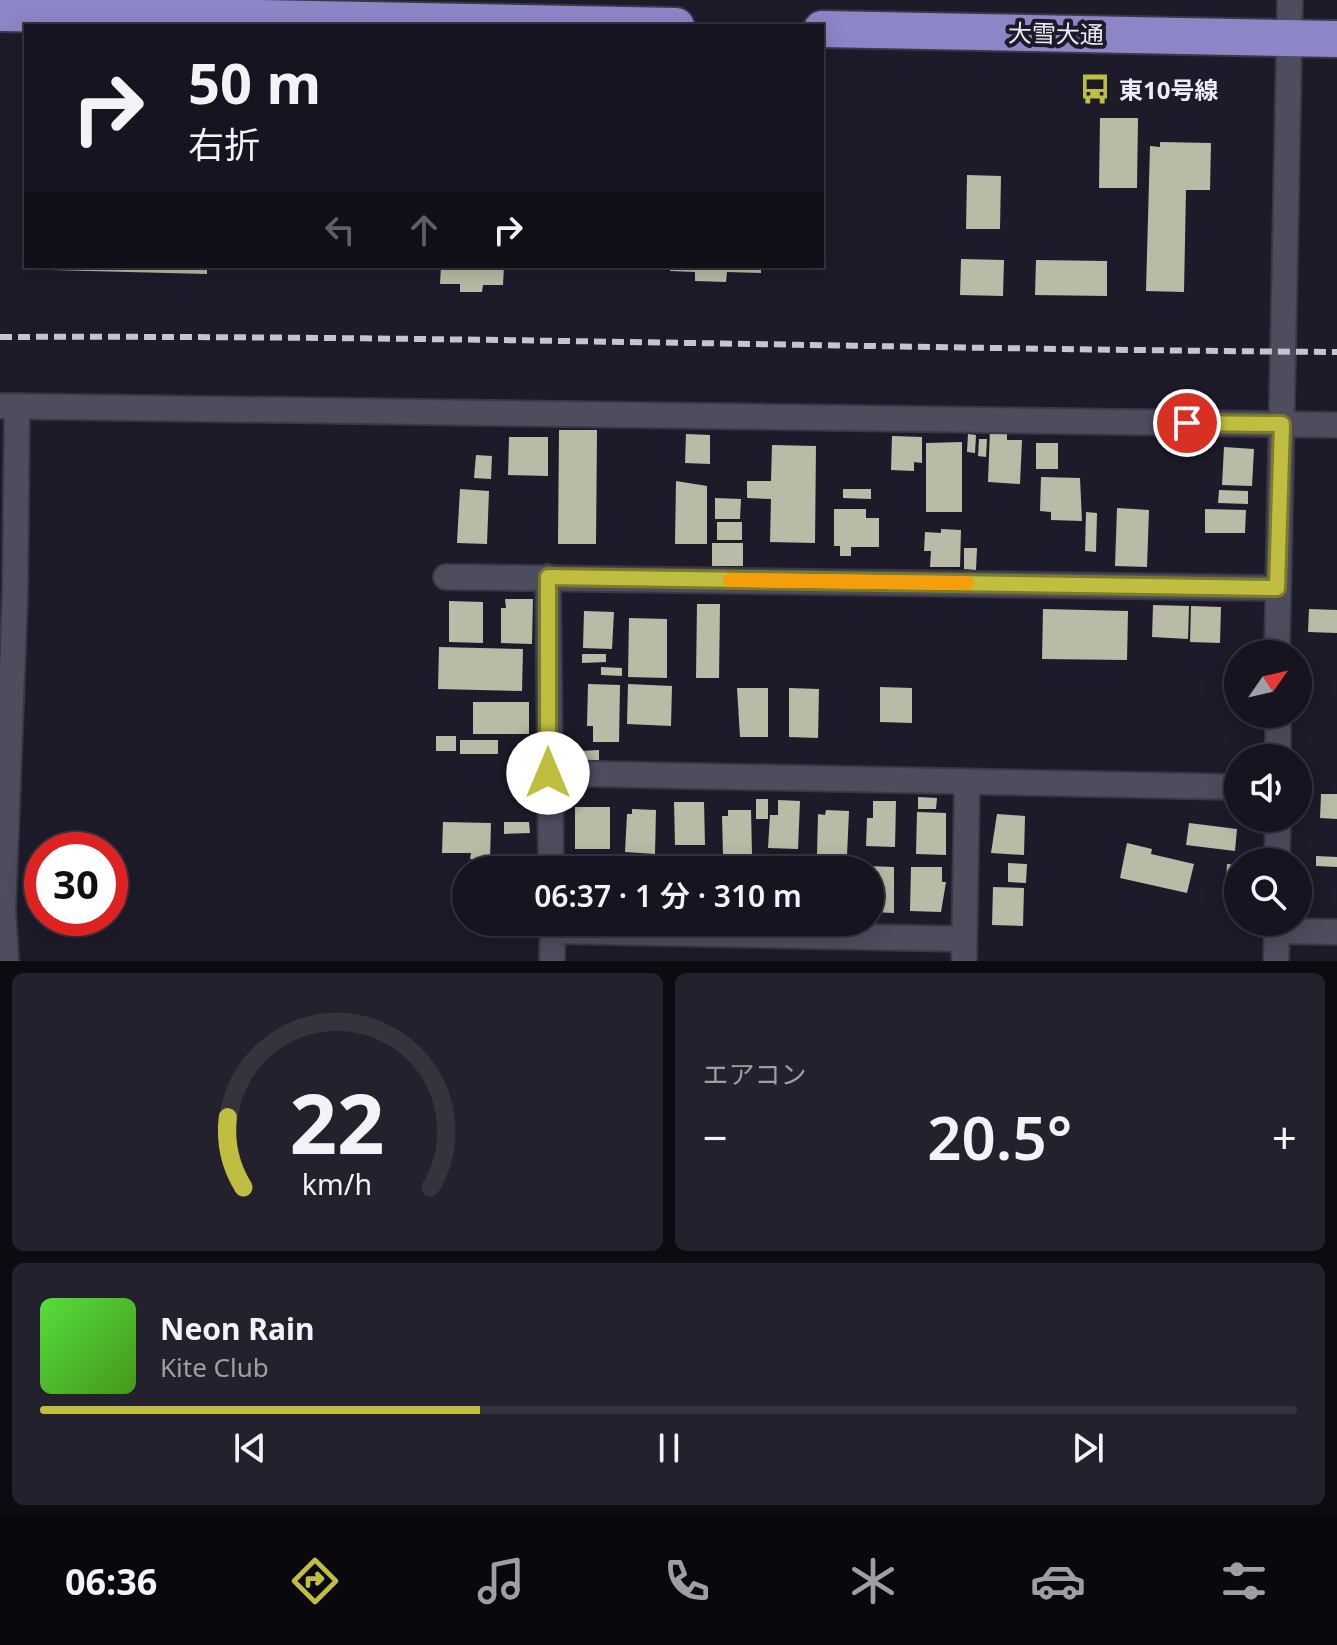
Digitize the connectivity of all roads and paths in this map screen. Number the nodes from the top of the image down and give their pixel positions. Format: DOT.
graph roads {
  1 [pos="1290,0"];
  2 [pos="0,13"];
  3 [pos="572,24"];
  4 [pos="824,29"];
  5 [pos="1289,38"];
  6 [pos="1337,39"];
  7 [pos="9,406"];
  8 [pos="1282,424"];
  9 [pos="1337,425"];
  10 [pos="7,517"];
  11 [pos="446,577"];
  12 [pos="548,577"];
  13 [pos="1277,588"];
  14 [pos="1277,640"];
  15 [pos="3,759"];
  16 [pos="548,773"];
  17 [pos="967,783"];
  18 [pos="1224,787"];
  19 [pos="551,856"];
  20 [pos="2,910"];
  21 [pos="1312,930"];
  22 [pos="1337,932"];
  23 [pos="553,936"];
  24 [pos="724,936"];
  25 [pos="1276,936"];
  26 [pos="964,950"];
  27 [pos="6,961"];
  28 [pos="552,961"];
  29 [pos="1276,961"];
  1 -- 5 [label="street"];
  2 -- 3 [label="highway"];
  4 -- 5 [label="highway, 大雪大通"];
  5 -- 6 [label="highway, 大雪大通"];
  5 -- 8 [label="street"];
  7 -- 8 [label="street"];
  7 -- 10 [label="street"];
  8 -- 9 [label="street"];
  8 -- 13 [label="street"];
  10 -- 15 [label="street"];
  11 -- 12 [label="street"];
  12 -- 13 [label="street"];
  12 -- 16 [label="street"];
  13 -- 14 [label="street"];
  15 -- 20 [label="street"];
  16 -- 17 [label="street"];
  16 -- 19 [label="street"];
  17 -- 18 [label="street"];
  17 -- 26 [label="street"];
  20 -- 27 [label="street"];
  21 -- 22 [label="street"];
  23 -- 28 [label="street"];
  24 -- 26 [label="street"];
  25 -- 29 [label="street"];
}
